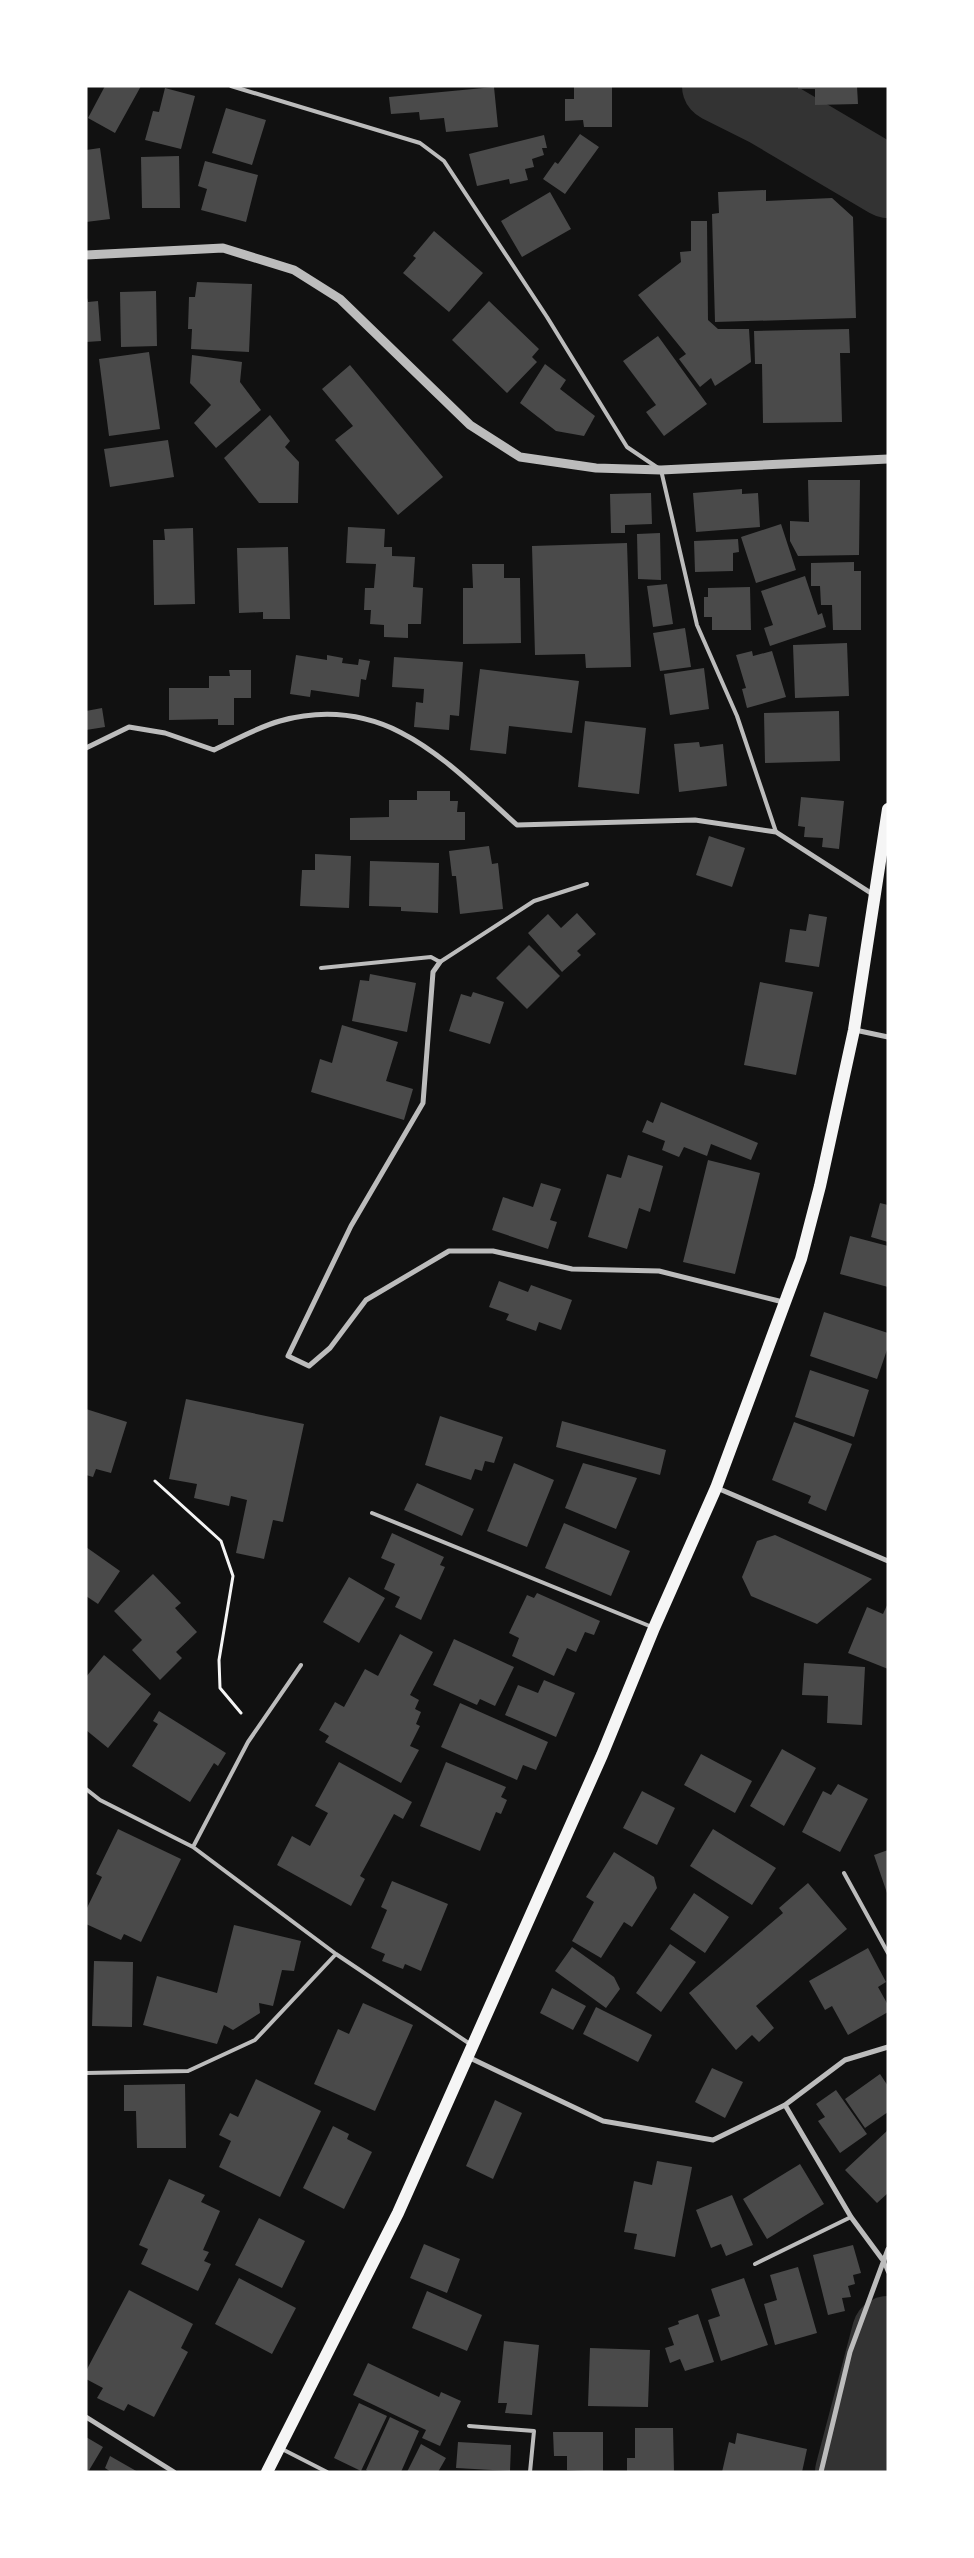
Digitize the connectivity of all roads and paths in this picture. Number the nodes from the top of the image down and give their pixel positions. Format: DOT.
graph roads {
  1 [pos="231,86"];
  2 [pos="86,255"];
  3 [pos="888,459"];
  4 [pos="661,470"];
  5 [pos="86,748"];
  6 [pos="888,809"];
  7 [pos="776,832"];
  8 [pos="588,884"];
  9 [pos="876,896"];
  10 [pos="440,962"];
  11 [pos="321,968"];
  12 [pos="854,1030"];
  13 [pos="888,1037"];
  14 [pos="783,1302"];
  15 [pos="155,1481"];
  16 [pos="716,1488"];
  17 [pos="372,1513"];
  18 [pos="888,1561"];
  19 [pos="654,1628"];
  20 [pos="300,1665"];
  21 [pos="256,1730"];
  22 [pos="86,1789"];
  23 [pos="193,1847"];
  24 [pos="844,1873"];
  25 [pos="888,1953"];
  26 [pos="336,1954"];
  27 [pos="888,2047"];
  28 [pos="470,2051"];
  29 [pos="86,2073"];
  30 [pos="784,2105"];
  31 [pos="851,2217"];
  32 [pos="888,2249"];
  33 [pos="882,2259"];
  34 [pos="755,2264"];
  35 [pos="888,2272"];
  36 [pos="86,2417"];
  37 [pos="470,2426"];
  38 [pos="280,2448"];
  39 [pos="174,2472"];
  40 [pos="267,2472"];
  41 [pos="327,2472"];
  42 [pos="530,2472"];
  43 [pos="821,2472"];
  1 -- 4 [label="lane"];
  2 -- 4 [label="street"];
  3 -- 4 [label="street"];
  4 -- 7 [label="lane"];
  5 -- 7 [label="street"];
  6 -- 9 [label="main road"];
  7 -- 9 [label="street"];
  8 -- 10 [label="lane"];
  9 -- 12 [label="main road"];
  10 -- 11 [label="lane"];
  10 -- 14 [label="street"];
  12 -- 13 [label="street"];
  12 -- 14 [label="main road"];
  14 -- 16 [label="main road"];
  15 -- 21 [label="path"];
  16 -- 18 [label="street"];
  16 -- 19 [label="main road"];
  17 -- 19 [label="lane"];
  19 -- 28 [label="main road"];
  20 -- 21 [label="lane"];
  21 -- 23 [label="lane"];
  22 -- 23 [label="lane"];
  23 -- 26 [label="lane"];
  24 -- 25 [label="lane"];
  26 -- 28 [label="lane"];
  26 -- 29 [label="lane"];
  27 -- 30 [label="street"];
  28 -- 30 [label="street"];
  28 -- 38 [label="main road"];
  30 -- 31 [label="street"];
  31 -- 33 [label="street"];
  31 -- 34 [label="lane"];
  32 -- 33 [label="street"];
  33 -- 35 [label="lane"];
  33 -- 43 [label="street"];
  36 -- 39 [label="street"];
  37 -- 42 [label="lane"];
  38 -- 40 [label="main road"];
  38 -- 41 [label="lane"];
}
